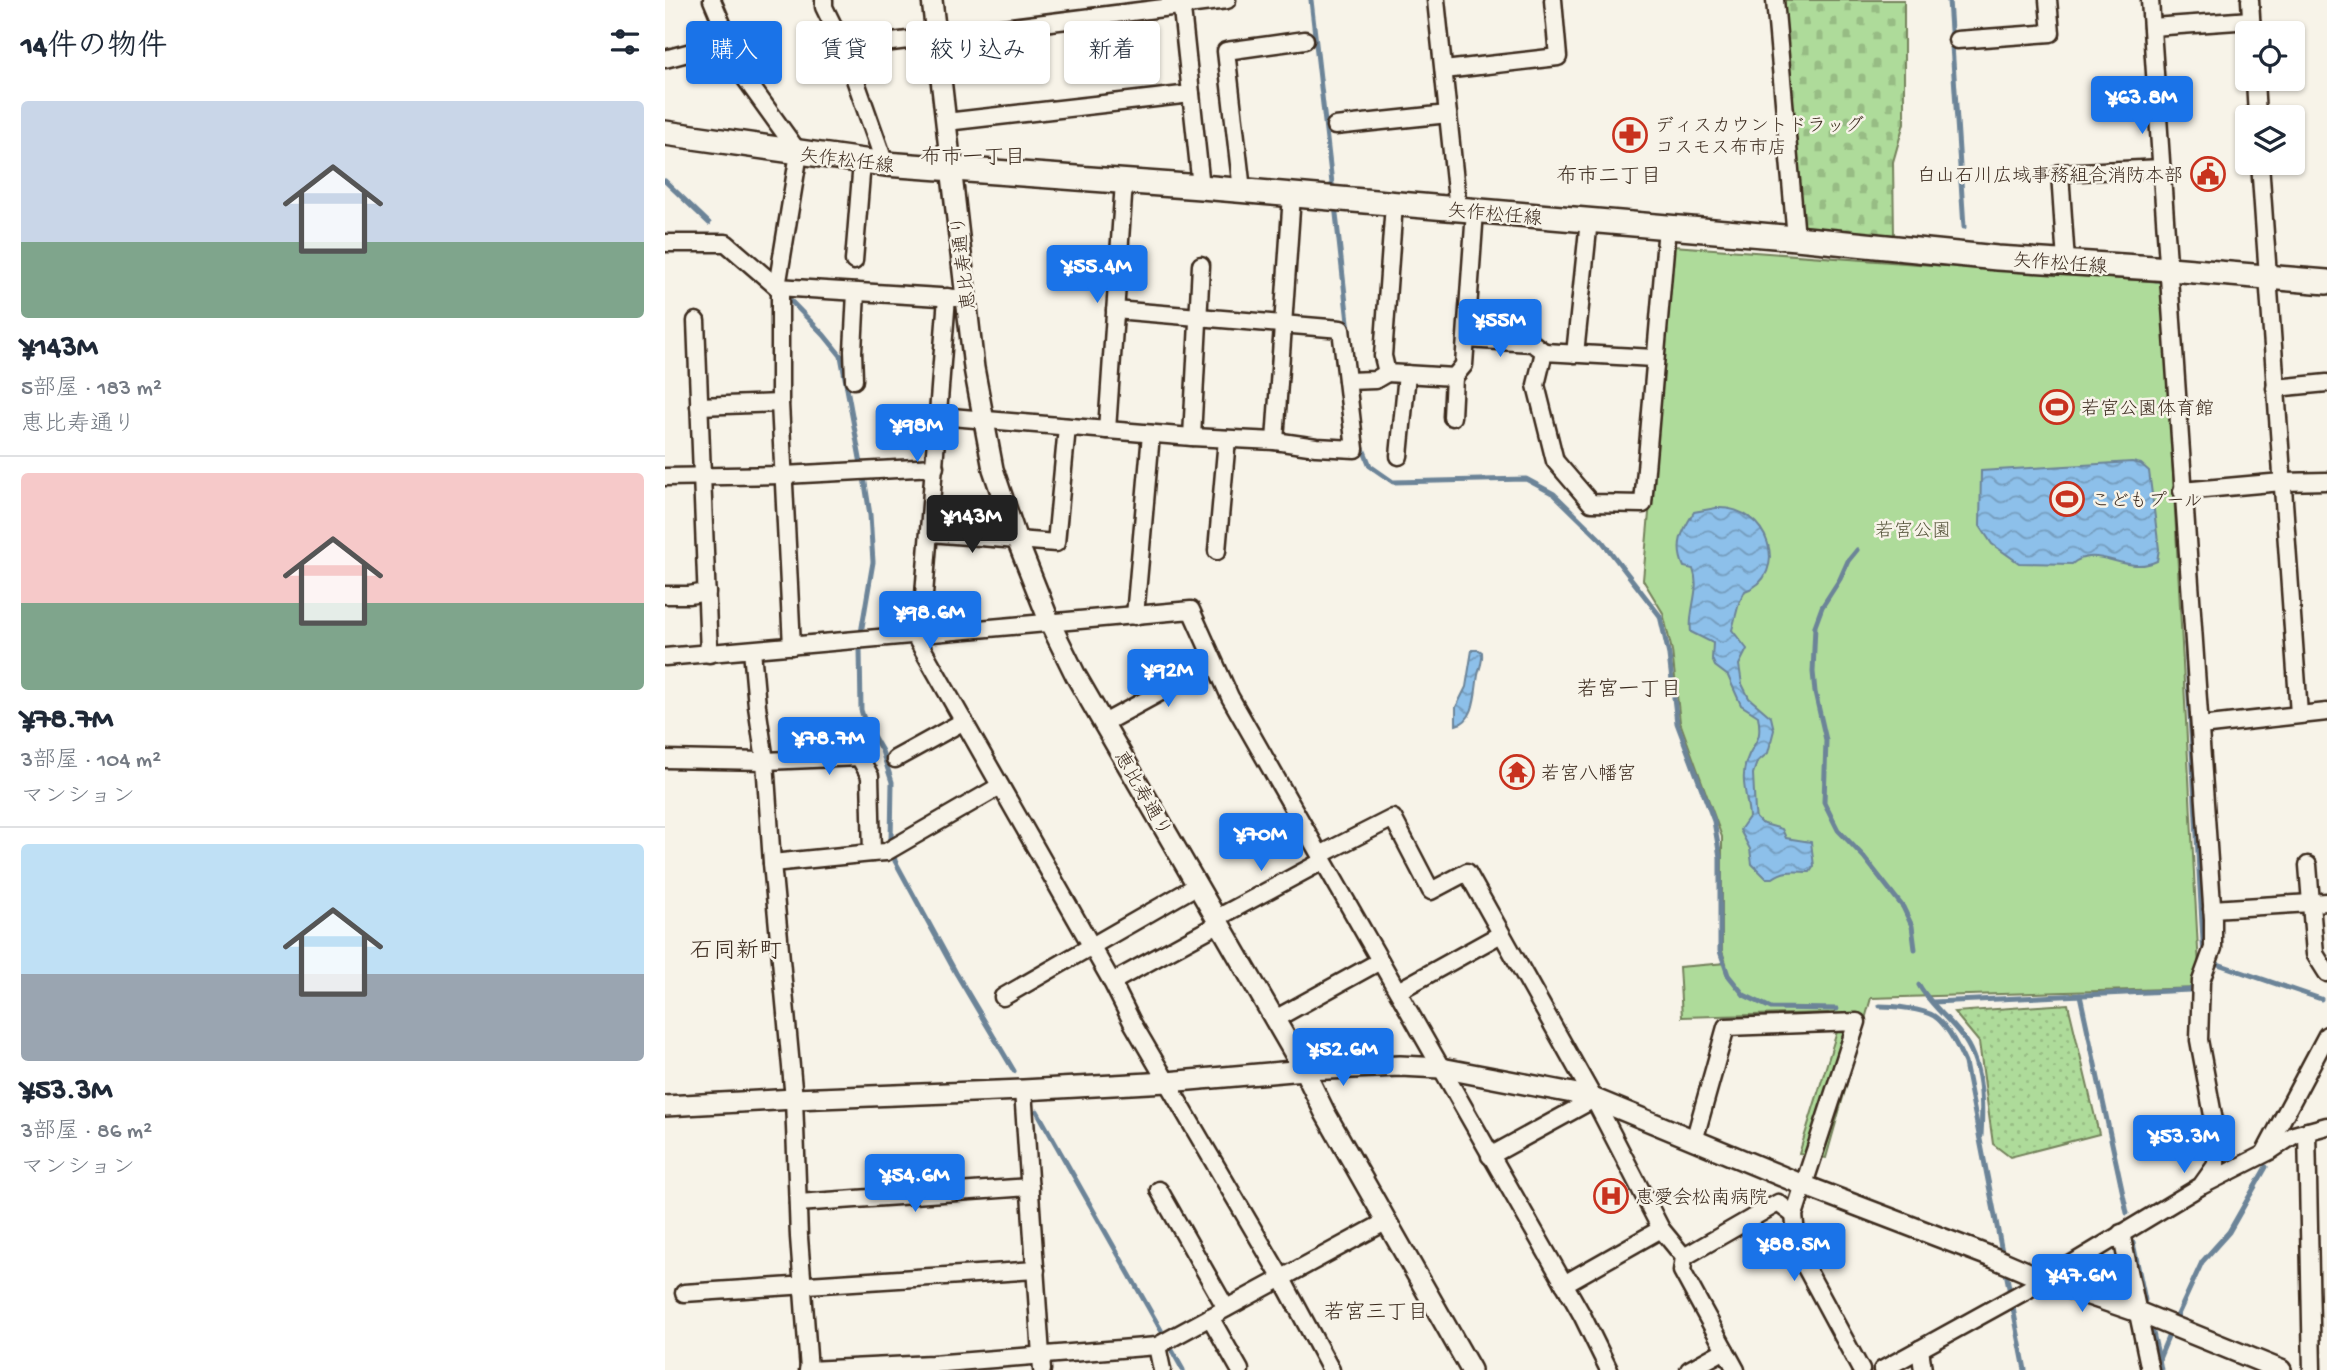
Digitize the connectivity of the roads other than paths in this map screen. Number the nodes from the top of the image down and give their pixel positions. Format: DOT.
graph roads {
  1 [pos="712,0"];
  2 [pos="824,0"];
  3 [pos="932,0"];
  4 [pos="1227,0"];
  5 [pos="1436,0"];
  6 [pos="1553,0"];
  7 [pos="1775,0"];
  8 [pos="2048,0"];
  9 [pos="2150,0"];
  10 [pos="2250,0"];
  11 [pos="1181,2"];
  12 [pos="720,21"];
  13 [pos="833,21"];
  14 [pos="934,21"];
  15 [pos="1048,21"];
  16 [pos="2252,21"];
  17 [pos="2152,27"];
  18 [pos="2235,27"];
  19 [pos="1305,40"];
  20 [pos="1957,40"];
  21 [pos="686,53"];
  22 [pos="665,59"];
  23 [pos="1444,70"];
  24 [pos="749,84"];
  25 [pos="853,84"];
  26 [pos="942,84"];
  27 [pos="1191,94"];
  28 [pos="1448,114"];
  29 [pos="946,122"];
  30 [pos="1335,126"];
  31 [pos="665,133"];
  32 [pos="799,153"];
  33 [pos="874,163"];
  34 [pos="2162,168"];
  35 [pos="950,170"];
  36 [pos="2261,175"];
  37 [pos="1124,182"];
  38 [pos="1201,187"];
  39 [pos="1242,190"];
  40 [pos="1292,195"];
  41 [pos="1394,204"];
  42 [pos="1467,211"];
  43 [pos="1589,220"];
  44 [pos="1667,227"];
  45 [pos="1796,238"];
  46 [pos="665,243"];
  47 [pos="854,261"];
  48 [pos="2066,262"];
  49 [pos="1201,265"];
  50 [pos="2169,269"];
  51 [pos="2267,278"];
  52 [pos="2327,282"];
  53 [pos="777,288"];
  54 [pos="856,292"];
  55 [pos="956,298"];
  56 [pos="1115,310"];
  57 [pos="1199,317"];
  58 [pos="696,321"];
  59 [pos="1283,324"];
  60 [pos="1466,339"];
  61 [pos="1544,352"];
  62 [pos="1575,354"];
  63 [pos="1654,358"];
  64 [pos="1387,373"];
  65 [pos="1407,374"];
  66 [pos="1454,377"];
  67 [pos="855,380"];
  68 [pos="1352,381"];
  69 [pos="2327,383"];
  70 [pos="2275,388"];
  71 [pos="780,403"];
  72 [pos="699,406"];
  73 [pos="939,416"];
  74 [pos="1453,417"];
  75 [pos="983,420"];
  76 [pos="1067,427"];
  77 [pos="1107,430"];
  78 [pos="1151,434"];
  79 [pos="1192,437"];
  80 [pos="1227,439"];
  81 [pos="1275,441"];
  82 [pos="1399,456"];
  83 [pos="935,467"];
  84 [pos="784,475"];
  85 [pos="701,476"];
  86 [pos="665,477"];
  87 [pos="2327,481"];
  88 [pos="2282,482"];
  89 [pos="2182,491"];
  90 [pos="930,533"];
  91 [pos="1017,540"];
  92 [pos="1217,551"];
  93 [pos="706,592"];
  94 [pos="665,595"];
  95 [pos="1135,617"];
  96 [pos="1050,623"];
  97 [pos="921,634"];
  98 [pos="792,646"];
  99 [pos="751,650"];
  100 [pos="709,654"];
  101 [pos="665,657"];
  102 [pos="1214,663"];
  103 [pos="2327,712"];
  104 [pos="2299,714"];
  105 [pos="964,721"];
  106 [pos="1104,723"];
  107 [pos="2200,726"];
  108 [pos="665,759"];
  109 [pos="895,759"];
  110 [pos="765,761"];
  111 [pos="1000,786"];
  112 [pos="871,853"];
  113 [pos="1322,858"];
  114 [pos="772,863"];
  115 [pos="2308,865"];
  116 [pos="1198,885"];
  117 [pos="2319,902"];
  118 [pos="2212,909"];
  119 [pos="1219,921"];
  120 [pos="1501,934"];
  121 [pos="1091,947"];
  122 [pos="1380,961"];
  123 [pos="2327,974"];
  124 [pos="1112,982"];
  125 [pos="1398,991"];
  126 [pos="1003,997"];
  127 [pos="1275,1019"];
  128 [pos="2327,1035"];
  129 [pos="1441,1068"];
  130 [pos="1304,1070"];
  131 [pos="1167,1082"];
  132 [pos="1023,1090"];
  133 [pos="794,1098"];
  134 [pos="1594,1099"];
  135 [pos="665,1106"];
  136 [pos="2327,1126"];
  137 [pos="2307,1131"];
  138 [pos="1694,1141"];
  139 [pos="2264,1154"];
  140 [pos="1490,1156"];
  141 [pos="1803,1185"];
  142 [pos="2201,1186"];
  143 [pos="1030,1187"];
  144 [pos="1159,1190"];
  145 [pos="798,1203"];
  146 [pos="1794,1215"];
  147 [pos="1387,1221"];
  148 [pos="1661,1229"];
  149 [pos="2121,1233"];
  150 [pos="1684,1257"];
  151 [pos="1036,1270"];
  152 [pos="1281,1278"];
  153 [pos="2045,1280"];
  154 [pos="803,1284"];
  155 [pos="1564,1284"];
  156 [pos="684,1293"];
  157 [pos="1226,1308"];
  158 [pos="2138,1312"];
  159 [pos="1210,1317"];
  160 [pos="1157,1346"];
  161 [pos="1920,1349"];
  162 [pos="1725,1350"];
  163 [pos="1042,1362"];
  164 [pos="932,1367"];
  165 [pos="809,1370"];
  166 [pos="1162,1370"];
  167 [pos="1240,1370"];
  168 [pos="1331,1370"];
  169 [pos="1471,1370"];
  170 [pos="1609,1370"];
  171 [pos="1689,1370"];
  172 [pos="1736,1370"];
  173 [pos="1861,1370"];
  174 [pos="1882,1370"];
  175 [pos="1923,1370"];
  176 [pos="2150,1370"];
  177 [pos="2281,1370"];
  178 [pos="2312,1370"];
  1 -- 12 [label="street"];
  2 -- 13 [label="street"];
  3 -- 14 [label="street, 恵比寿通り"];
  4 -- 11 [label="street"];
  5 -- 23 [label="street"];
  6 -- 23 [label="street"];
  7 -- 45 [label="street"];
  8 -- 20 [label="street"];
  9 -- 17 [label="street"];
  10 -- 16 [label="street"];
  11 -- 15 [label="street"];
  11 -- 27 [label="street"];
  17 -- 18 [label="street"];
  17 -- 34 [label="street"];
  19 -- 39 [label="street"];
  21 -- 22 [label="street"];
  23 -- 28 [label="street"];
  24 -- 32 [label="street"];
  25 -- 33 [label="street"];
  26 -- 29 [label="street, 恵比寿通り"];
  27 -- 29 [label="street"];
  27 -- 38 [label="street"];
  28 -- 30 [label="street"];
  28 -- 42 [label="street"];
  29 -- 35 [label="street, 恵比寿通り"];
  31 -- 32 [label="main road, 矢作松任線"];
  32 -- 33 [label="main road, 矢作松任線"];
  32 -- 53 [label="street"];
  33 -- 35 [label="main road, 矢作松任線"];
  33 -- 47 [label="street"];
  34 -- 48 [label="street"];
  34 -- 50 [label="street"];
  35 -- 37 [label="main road, 矢作松任線"];
  35 -- 55 [label="street, 恵比寿通り"];
  36 -- 51 [label="street"];
  37 -- 38 [label="main road, 矢作松任線"];
  37 -- 56 [label="street"];
  38 -- 39 [label="main road, 矢作松任線"];
  39 -- 40 [label="main road, 矢作松任線"];
  40 -- 41 [label="main road, 矢作松任線"];
  40 -- 59 [label="street"];
  41 -- 42 [label="main road, 矢作松任線"];
  41 -- 64 [label="street"];
  42 -- 43 [label="main road, 矢作松任線"];
  42 -- 60 [label="street"];
  43 -- 44 [label="main road, 矢作松任線"];
  43 -- 62 [label="street"];
  44 -- 45 [label="main road, 矢作松任線"];
  44 -- 63 [label="street"];
  45 -- 48 [label="main road, 矢作松任線"];
  46 -- 53 [label="street"];
  48 -- 50 [label="main road, 矢作松任線"];
  49 -- 57 [label="street"];
  50 -- 51 [label="main road, 矢作松任線"];
  50 -- 89 [label="street"];
  51 -- 52 [label="main road, 矢作松任線"];
  51 -- 70 [label="street"];
  53 -- 54 [label="street"];
  53 -- 71 [label="street"];
  54 -- 55 [label="street"];
  54 -- 67 [label="street"];
  55 -- 73 [label="street"];
  55 -- 75 [label="street, 恵比寿通り"];
  56 -- 57 [label="street"];
  56 -- 77 [label="street"];
  57 -- 59 [label="street"];
  57 -- 79 [label="street"];
  58 -- 72 [label="street"];
  59 -- 68 [label="street"];
  59 -- 81 [label="street"];
  60 -- 61 [label="street"];
  60 -- 66 [label="street"];
  61 -- 62 [label="street"];
  61 -- 63 [label="street"];
  62 -- 63 [label="street"];
  64 -- 65 [label="street"];
  64 -- 68 [label="street"];
  65 -- 66 [label="street"];
  65 -- 82 [label="street"];
  66 -- 74 [label="street"];
  68 -- 81 [label="street"];
  69 -- 70 [label="street"];
  70 -- 88 [label="street"];
  71 -- 72 [label="street"];
  71 -- 84 [label="street"];
  72 -- 85 [label="street"];
  73 -- 75 [label="street"];
  73 -- 83 [label="street"];
  75 -- 76 [label="street"];
  75 -- 91 [label="street, 恵比寿通り"];
  76 -- 77 [label="street"];
  76 -- 91 [label="street"];
  77 -- 78 [label="street"];
  78 -- 79 [label="street"];
  78 -- 95 [label="street"];
  79 -- 80 [label="street"];
  80 -- 81 [label="street"];
  80 -- 92 [label="street"];
  83 -- 84 [label="street"];
  83 -- 90 [label="street"];
  84 -- 85 [label="street"];
  84 -- 98 [label="street"];
  85 -- 86 [label="street"];
  85 -- 93 [label="street"];
  87 -- 88 [label="street"];
  88 -- 89 [label="street"];
  88 -- 104 [label="street"];
  89 -- 107 [label="street"];
  90 -- 91 [label="street"];
  90 -- 97 [label="street"];
  91 -- 96 [label="street, 恵比寿通り"];
  93 -- 94 [label="street"];
  93 -- 100 [label="street"];
  95 -- 96 [label="street"];
  95 -- 102 [label="street"];
  96 -- 97 [label="street"];
  96 -- 106 [label="street, 恵比寿通り"];
  97 -- 98 [label="street"];
  97 -- 105 [label="street"];
  98 -- 99 [label="street"];
  99 -- 100 [label="street"];
  99 -- 110 [label="street"];
  100 -- 101 [label="street"];
  102 -- 106 [label="street"];
  102 -- 113 [label="street"];
  103 -- 104 [label="street"];
  104 -- 107 [label="street"];
  105 -- 109 [label="street"];
  105 -- 111 [label="street"];
  106 -- 116 [label="street, 恵比寿通り"];
  107 -- 118 [label="street"];
  108 -- 110 [label="street"];
  110 -- 112 [label="street"];
  110 -- 114 [label="street"];
  111 -- 112 [label="street"];
  111 -- 121 [label="street"];
  112 -- 114 [label="street"];
  113 -- 119 [label="street"];
  113 -- 120 [label="street"];
  113 -- 122 [label="street"];
  114 -- 133 [label="street"];
  115 -- 117 [label="street"];
  116 -- 119 [label="street, 恵比寿通り"];
  116 -- 121 [label="street"];
  117 -- 118 [label="street"];
  117 -- 123 [label="street"];
  118 -- 142 [label="street"];
  119 -- 124 [label="street"];
  119 -- 127 [label="street, 恵比寿通り"];
  120 -- 125 [label="street"];
  120 -- 134 [label="street"];
  121 -- 124 [label="street"];
  121 -- 126 [label="street"];
  122 -- 125 [label="street"];
  122 -- 127 [label="street"];
  124 -- 131 [label="street"];
  125 -- 129 [label="street"];
  127 -- 130 [label="street, 恵比寿通り"];
  128 -- 139 [label="street"];
  129 -- 130 [label="street"];
  129 -- 134 [label="street"];
  129 -- 140 [label="street"];
  130 -- 131 [label="street"];
  130 -- 147 [label="street, 恵比寿通り"];
  131 -- 132 [label="street"];
  131 -- 152 [label="street"];
  132 -- 133 [label="street"];
  132 -- 143 [label="street"];
  133 -- 135 [label="street"];
  133 -- 145 [label="street"];
  134 -- 138 [label="street"];
  134 -- 140 [label="street"];
  134 -- 148 [label="street"];
  136 -- 137 [label="street"];
  137 -- 139 [label="street"];
  137 -- 178 [label="street"];
  138 -- 141 [label="street"];
  138 -- 141 [label="street"];
  139 -- 142 [label="street"];
  140 -- 155 [label="street"];
  141 -- 146 [label="street"];
  141 -- 153 [label="street"];
  142 -- 149 [label="street"];
  143 -- 145 [label="street"];
  143 -- 151 [label="street"];
  144 -- 157 [label="street"];
  145 -- 154 [label="street"];
  146 -- 150 [label="street"];
  146 -- 173 [label="street"];
  147 -- 152 [label="street"];
  147 -- 169 [label="street, 恵比寿通り"];
  148 -- 150 [label="street"];
  148 -- 155 [label="street"];
  149 -- 153 [label="street"];
  149 -- 158 [label="street"];
  150 -- 162 [label="street"];
  151 -- 154 [label="street"];
  151 -- 163 [label="street"];
  152 -- 157 [label="street"];
  152 -- 168 [label="street"];
  153 -- 158 [label="street"];
  153 -- 161 [label="street"];
  154 -- 156 [label="street"];
  154 -- 165 [label="street"];
  155 -- 170 [label="street"];
  157 -- 159 [label="street"];
  158 -- 176 [label="street"];
  158 -- 177 [label="street"];
  159 -- 160 [label="street"];
  159 -- 167 [label="street"];
  160 -- 163 [label="street"];
  160 -- 166 [label="street"];
  161 -- 174 [label="street"];
  161 -- 175 [label="street"];
  162 -- 171 [label="street"];
  162 -- 172 [label="street"];
  163 -- 164 [label="street"];
  164 -- 165 [label="street"];
}
